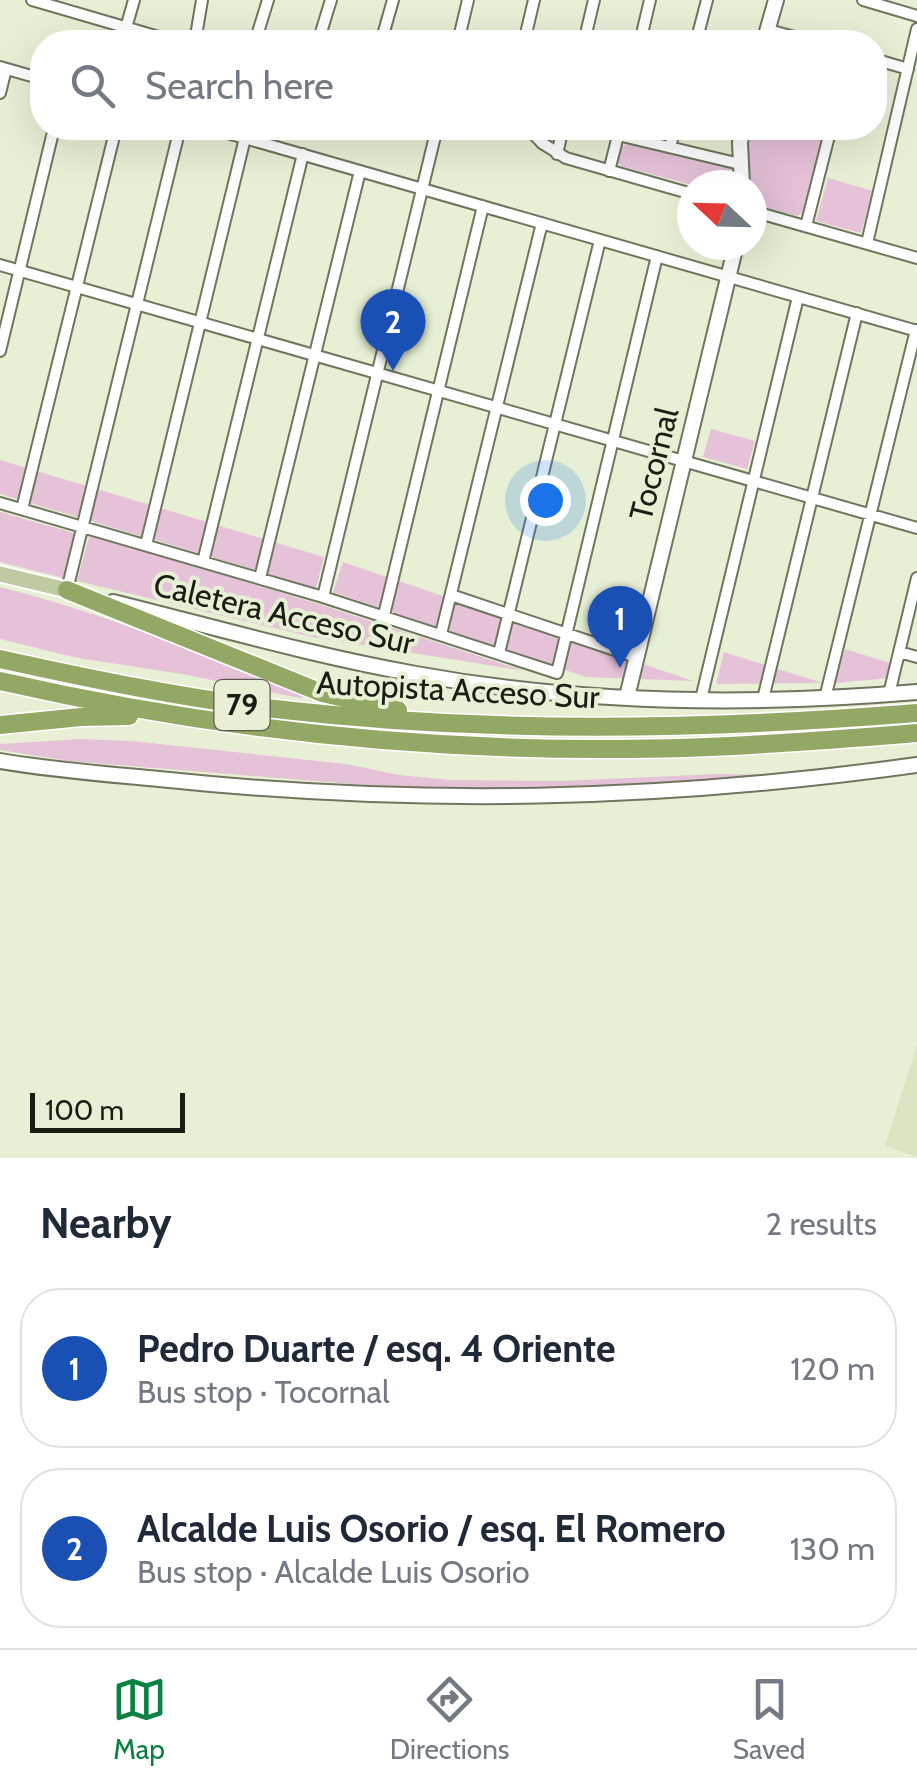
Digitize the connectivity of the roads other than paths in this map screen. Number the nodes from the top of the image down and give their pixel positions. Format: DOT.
graph roads {
  1 [pos="32,0"];
  2 [pos="134,0"];
  3 [pos="202,0"];
  4 [pos="268,0"];
  5 [pos="331,0"];
  6 [pos="393,0"];
  7 [pos="468,0"];
  8 [pos="534,0"];
  9 [pos="594,0"];
  10 [pos="650,0"];
  11 [pos="707,0"];
  12 [pos="776,0"];
  13 [pos="864,0"];
  14 [pos="69,5"];
  15 [pos="917,16"];
  16 [pos="126,28"];
  17 [pos="917,29"];
  18 [pos="133,30"];
  19 [pos="197,30"];
  20 [pos="259,30"];
  21 [pos="322,30"];
  22 [pos="384,30"];
  23 [pos="461,30"];
  24 [pos="527,30"];
  25 [pos="587,30"];
  26 [pos="643,30"];
  27 [pos="699,30"];
  28 [pos="768,30"];
  29 [pos="887,63"];
  30 [pos="3,68"];
  31 [pos="908,69"];
  32 [pos="30,76"];
  33 [pos="0,93"];
  34 [pos="51,140"];
  35 [pos="113,140"];
  36 [pos="177,140"];
  37 [pos="245,140"];
  38 [pos="252,140"];
  39 [pos="434,140"];
  40 [pos="538,140"];
  41 [pos="561,140"];
  42 [pos="617,140"];
  43 [pos="648,140"];
  44 [pos="672,140"];
  45 [pos="741,140"];
  46 [pos="828,140"];
  47 [pos="670,147"];
  48 [pos="302,154"];
  49 [pos="557,154"];
  50 [pos="740,164"];
  51 [pos="609,170"];
  52 [pos="741,170"];
  53 [pos="360,171"];
  54 [pos="422,189"];
  55 [pos="677,190"];
  56 [pos="483,206"];
  57 [pos="767,215"];
  58 [pos="542,223"];
  59 [pos="806,226"];
  60 [pos="600,240"];
  61 [pos="867,244"];
  62 [pos="658,256"];
  63 [pos="917,258"];
  64 [pos="732,260"];
  65 [pos="0,265"];
  66 [pos="20,270"];
  67 [pos="728,277"];
  68 [pos="77,287"];
  69 [pos="798,297"];
  70 [pos="138,304"];
  71 [pos="857,314"];
  72 [pos="200,322"];
  73 [pos="916,330"];
  74 [pos="258,339"];
  75 [pos="0,351"];
  76 [pos="315,355"];
  77 [pos="378,373"];
  78 [pos="439,391"];
  79 [pos="497,408"];
  80 [pos="555,424"];
  81 [pos="613,441"];
  82 [pos="684,461"];
  83 [pos="754,481"];
  84 [pos="812,498"];
  85 [pos="0,503"];
  86 [pos="22,509"];
  87 [pos="870,514"];
  88 [pos="84,527"];
  89 [pos="917,528"];
  90 [pos="146,545"];
  91 [pos="204,562"];
  92 [pos="0,574"];
  93 [pos="260,578"];
  94 [pos="917,578"];
  95 [pos="67,590"];
  96 [pos="915,595"];
  97 [pos="323,596"];
  98 [pos="451,596"];
  99 [pos="508,614"];
  100 [pos="384,616"];
  101 [pos="441,634"];
  102 [pos="566,634"];
  103 [pos="899,652"];
  104 [pos="499,654"];
  105 [pos="636,657"];
  106 [pos="917,657"];
  107 [pos="0,658"];
  108 [pos="0,680"];
  109 [pos="917,692"];
  110 [pos="889,694"];
  111 [pos="626,697"];
  112 [pos="826,698"];
  113 [pos="701,699"];
  114 [pos="763,699"];
  115 [pos="917,712"];
  116 [pos="198,719"];
  117 [pos="0,726"];
  118 [pos="487,726"];
  119 [pos="917,733"];
  120 [pos="0,761"];
  121 [pos="917,764"];
  1 -- 14 [label="street"];
  2 -- 16 [label="street"];
  3 -- 19 [label="street"];
  4 -- 20 [label="street"];
  5 -- 21 [label="street"];
  6 -- 22 [label="street"];
  7 -- 23 [label="street"];
  8 -- 24 [label="street"];
  9 -- 25 [label="street"];
  10 -- 26 [label="street"];
  11 -- 27 [label="street"];
  12 -- 28 [label="main road"];
  13 -- 15 [label="street"];
  14 -- 16 [label="street"];
  16 -- 18 [label="street"];
  17 -- 31 [label="street"];
  29 -- 31 [label="street"];
  30 -- 32 [label="street"];
  30 -- 33 [label="street"];
  31 -- 61 [label="street"];
  34 -- 66 [label="street"];
  35 -- 68 [label="street"];
  36 -- 70 [label="street"];
  37 -- 72 [label="street"];
  38 -- 48 [label="street"];
  39 -- 54 [label="street"];
  40 -- 49 [label="street"];
  41 -- 49 [label="street"];
  42 -- 51 [label="street"];
  43 -- 47 [label="street"];
  44 -- 47 [label="street"];
  45 -- 50 [label="main road"];
  46 -- 59 [label="street"];
  47 -- 50 [label="street"];
  48 -- 53 [label="street"];
  48 -- 74 [label="street"];
  49 -- 51 [label="street"];
  50 -- 52 [label="main road"];
  51 -- 55 [label="street"];
  53 -- 54 [label="street"];
  53 -- 76 [label="street"];
  54 -- 56 [label="street"];
  54 -- 77 [label="street"];
  56 -- 58 [label="street"];
  56 -- 78 [label="street"];
  57 -- 59 [label="street"];
  58 -- 60 [label="street"];
  58 -- 79 [label="street"];
  59 -- 61 [label="street"];
  60 -- 62 [label="street"];
  60 -- 80 [label="street"];
  61 -- 63 [label="street"];
  62 -- 67 [label="street"];
  62 -- 81 [label="street"];
  64 -- 67 [label="main road, Tocornal"];
  65 -- 66 [label="street"];
  66 -- 68 [label="street"];
  66 -- 75 [label="street"];
  67 -- 69 [label="street"];
  67 -- 82 [label="main road, Tocornal"];
  68 -- 70 [label="street"];
  68 -- 86 [label="street"];
  69 -- 71 [label="street"];
  69 -- 83 [label="street"];
  70 -- 72 [label="street"];
  70 -- 88 [label="street"];
  71 -- 73 [label="street"];
  71 -- 84 [label="street"];
  72 -- 74 [label="street"];
  72 -- 90 [label="street"];
  73 -- 87 [label="street"];
  74 -- 76 [label="street"];
  74 -- 91 [label="street"];
  76 -- 77 [label="street"];
  76 -- 93 [label="street"];
  77 -- 78 [label="street"];
  77 -- 97 [label="street"];
  78 -- 79 [label="street"];
  78 -- 100 [label="street"];
  79 -- 80 [label="street"];
  79 -- 98 [label="street"];
  80 -- 81 [label="street"];
  80 -- 99 [label="street"];
  81 -- 82 [label="street"];
  81 -- 102 [label="street"];
  82 -- 83 [label="street"];
  82 -- 105 [label="main road, Tocornal"];
  83 -- 84 [label="street"];
  83 -- 113 [label="street"];
  84 -- 87 [label="street"];
  84 -- 114 [label="street"];
  85 -- 86 [label="street"];
  86 -- 88 [label="street"];
  87 -- 89 [label="street"];
  87 -- 112 [label="street"];
  88 -- 90 [label="street"];
  88 -- 95 [label="street"];
  90 -- 91 [label="street"];
  91 -- 93 [label="street"];
  92 -- 95 [label="main road, Caletera Acceso Sur"];
  93 -- 97 [label="street"];
  94 -- 96 [label="street"];
  95 -- 111 [label="main road, Caletera Acceso Sur"];
  95 -- 118 [label="highway"];
  96 -- 103 [label="street"];
  97 -- 100 [label="street"];
  98 -- 99 [label="street"];
  98 -- 101 [label="street"];
  99 -- 102 [label="street"];
  99 -- 104 [label="street"];
  100 -- 101 [label="street"];
  101 -- 104 [label="street"];
  102 -- 104 [label="street"];
  102 -- 105 [label="street"];
  103 -- 106 [label="street"];
  103 -- 110 [label="street"];
  105 -- 111 [label="main road, Tocornal"];
  107 -- 118 [label="highway, Autopista Acceso Sur / 79"];
  108 -- 116 [label="highway, Autopista Acceso Sur / 79"];
  109 -- 110 [label="main road, Caletera Acceso Sur"];
  110 -- 112 [label="main road, Caletera Acceso Sur"];
  111 -- 113 [label="main road, Caletera Acceso Sur"];
  112 -- 114 [label="main road, Caletera Acceso Sur"];
  113 -- 114 [label="main road, Caletera Acceso Sur"];
  115 -- 118 [label="highway, Autopista Acceso Sur / 79"];
  116 -- 117 [label="highway"];
  116 -- 119 [label="highway, Autopista Acceso Sur / 79"];
  120 -- 121 [label="main road"];
}
